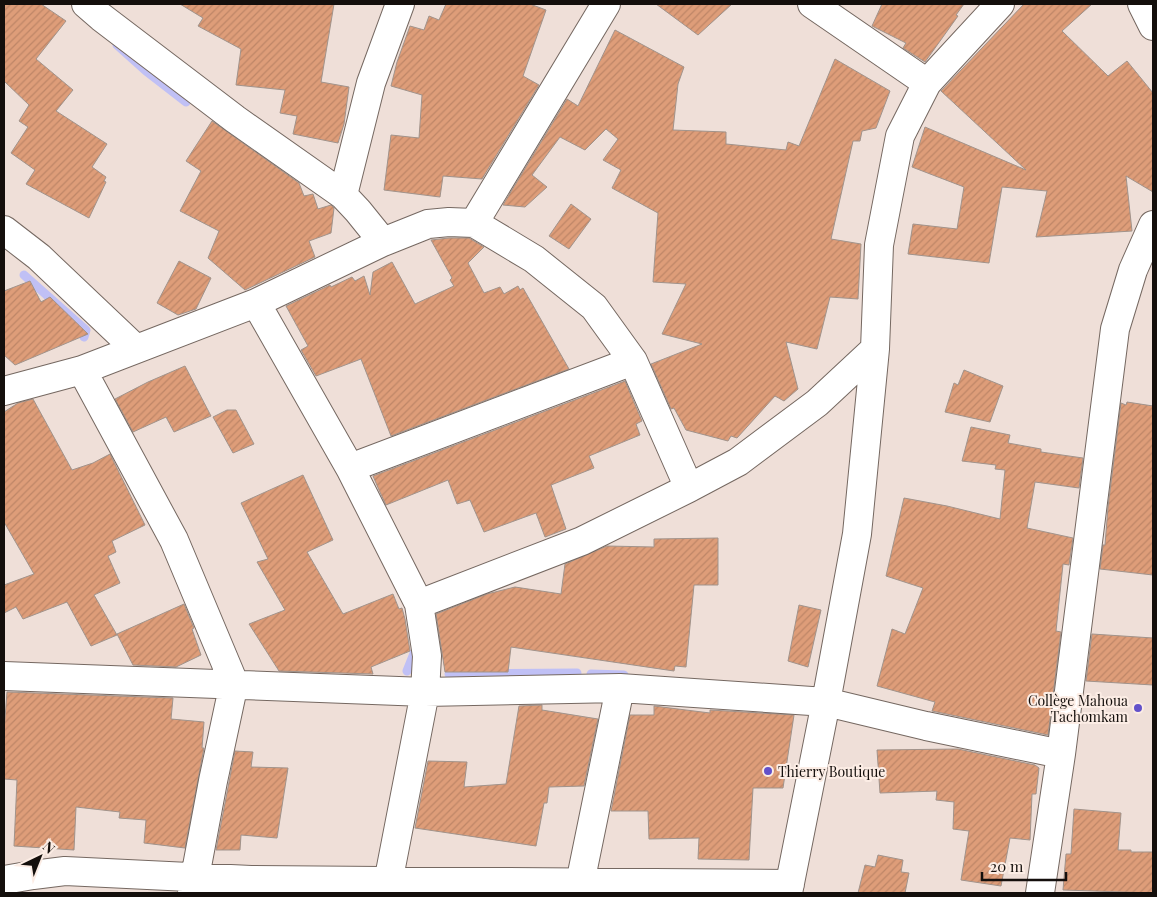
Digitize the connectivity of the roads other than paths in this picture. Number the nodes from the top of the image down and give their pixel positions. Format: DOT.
graph roads {
  1 [pos="86,4"];
  2 [pos="400,4"];
  3 [pos="606,4"];
  4 [pos="812,4"];
  5 [pos="1000,4"];
  6 [pos="1142,4"];
  7 [pos="1153,26"];
  8 [pos="926,82"];
  9 [pos="343,195"];
  10 [pos="474,222"];
  11 [pos="1153,225"];
  12 [pos="4,230"];
  13 [pos="383,242"];
  14 [pos="256,303"];
  15 [pos="136,349"];
  16 [pos="875,349"];
  17 [pos="634,361"];
  18 [pos="82,370"];
  19 [pos="4,391"];
  20 [pos="350,468"];
  21 [pos="689,488"];
  22 [pos="419,604"];
  23 [pos="4,676"];
  24 [pos="234,684"];
  25 [pos="620,688"];
  26 [pos="425,692"];
  27 [pos="826,702"];
  28 [pos="1061,754"];
  29 [pos="4,880"];
  30 [pos="193,886"];
  31 [pos="387,887"];
  32 [pos="579,888"];
  33 [pos="789,889"];
  34 [pos="1040,893"];
  1 -- 9 [label="street"];
  2 -- 9 [label="street"];
  3 -- 10 [label="street"];
  4 -- 8 [label="street"];
  5 -- 8 [label="street"];
  6 -- 7 [label="street"];
  8 -- 16 [label="street"];
  9 -- 13 [label="street"];
  10 -- 13 [label="street"];
  10 -- 17 [label="street"];
  11 -- 28 [label="street"];
  12 -- 15 [label="street"];
  13 -- 14 [label="street"];
  14 -- 15 [label="street"];
  14 -- 20 [label="street"];
  15 -- 18 [label="street"];
  16 -- 21 [label="street"];
  16 -- 27 [label="street"];
  17 -- 20 [label="street"];
  17 -- 21 [label="street"];
  18 -- 19 [label="street"];
  18 -- 24 [label="street"];
  20 -- 22 [label="street"];
  21 -- 22 [label="street"];
  22 -- 26 [label="street"];
  23 -- 24 [label="street"];
  24 -- 26 [label="street"];
  24 -- 30 [label="street"];
  25 -- 26 [label="street"];
  25 -- 27 [label="street"];
  25 -- 32 [label="street"];
  26 -- 31 [label="street"];
  27 -- 28 [label="street"];
  27 -- 33 [label="street"];
  28 -- 34 [label="street"];
  29 -- 30 [label="street"];
  30 -- 31 [label="street"];
  31 -- 32 [label="street"];
  32 -- 33 [label="street"];
}
